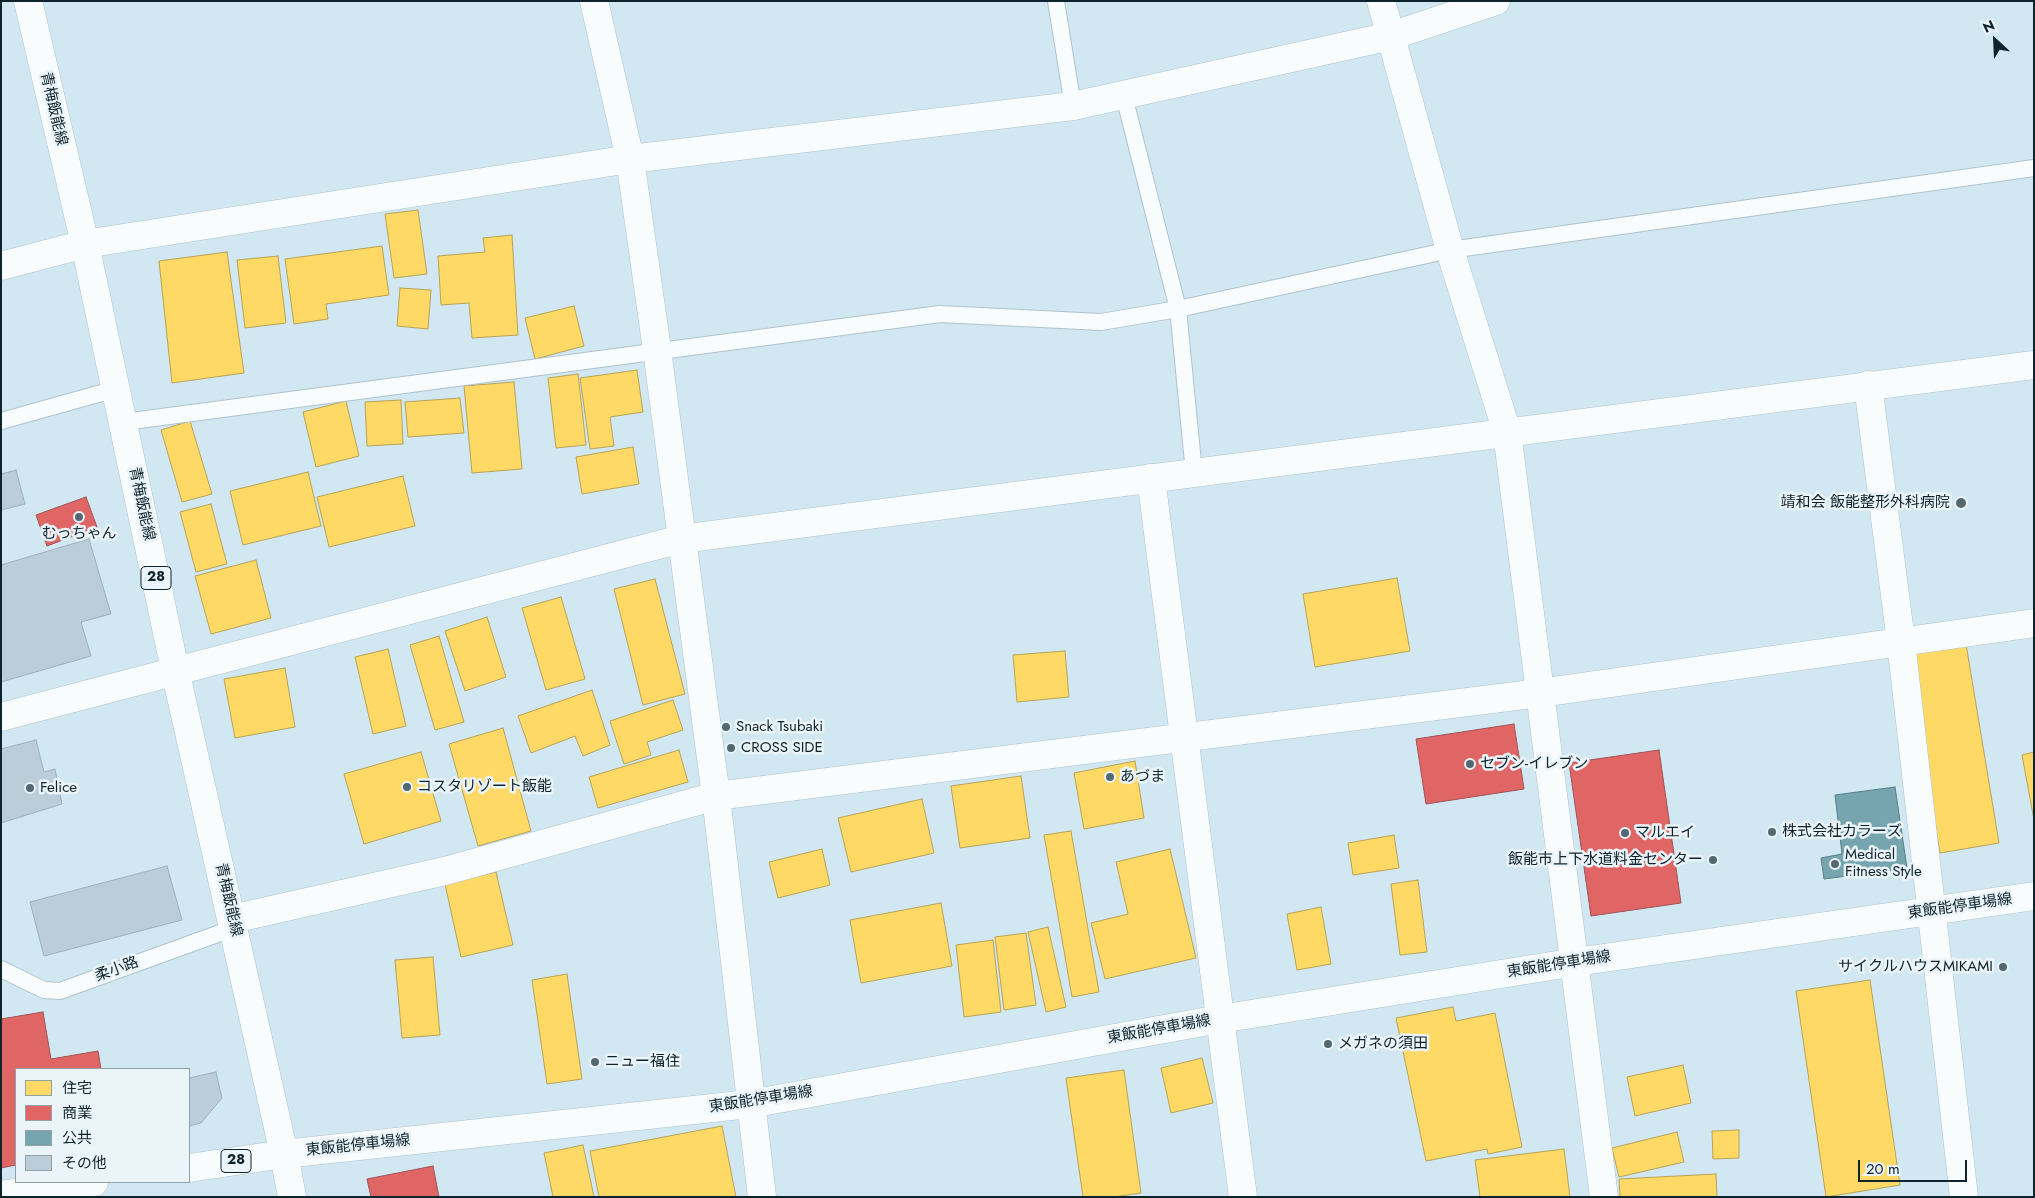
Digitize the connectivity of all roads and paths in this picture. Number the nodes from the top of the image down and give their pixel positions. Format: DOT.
graph roads {
  1 [pos="28,1"];
  2 [pos="594,1"];
  3 [pos="1056,1"];
  4 [pos="1381,1"];
  5 [pos="1496,1"];
  6 [pos="1391,36"];
  7 [pos="1124,96"];
  8 [pos="1074,106"];
  9 [pos="630,159"];
  10 [pos="2034,168"];
  11 [pos="85,244"];
  12 [pos="1450,250"];
  13 [pos="1,266"];
  14 [pos="1178,309"];
  15 [pos="657,350"];
  16 [pos="2034,365"];
  17 [pos="1868,385"];
  18 [pos="116,389"];
  19 [pos="1,421"];
  20 [pos="124,422"];
  21 [pos="1507,432"];
  22 [pos="1194,473"];
  23 [pos="1151,478"];
  24 [pos="681,539"];
  25 [pos="2034,623"];
  26 [pos="1901,642"];
  27 [pos="175,670"];
  28 [pos="1540,693"];
  29 [pos="1,717"];
  30 [pos="1184,738"];
  31 [pos="716,796"];
  32 [pos="2034,896"];
  33 [pos="1930,911"];
  34 [pos="233,923"];
  35 [pos="1576,962"];
  36 [pos="1,970"];
  37 [pos="1220,1019"];
  38 [pos="750,1104"];
  39 [pos="284,1154"];
  40 [pos="190,1168"];
  41 [pos="87,1183"];
  42 [pos="1,1195"];
  43 [pos="292,1197"];
  44 [pos="762,1197"];
  45 [pos="1243,1197"];
  46 [pos="1604,1197"];
  47 [pos="1964,1197"];
  1 -- 11 [label="street, 青梅飯能線 / 28"];
  2 -- 9 [label="street"];
  3 -- 8 [label="lane"];
  4 -- 6 [label="street"];
  5 -- 6 [label="street"];
  6 -- 7 [label="street"];
  6 -- 12 [label="street"];
  7 -- 8 [label="street"];
  7 -- 14 [label="lane"];
  8 -- 9 [label="street"];
  9 -- 11 [label="street"];
  9 -- 15 [label="street"];
  10 -- 12 [label="lane"];
  11 -- 13 [label="street"];
  11 -- 18 [label="street, 青梅飯能線 / 28"];
  12 -- 14 [label="lane"];
  12 -- 21 [label="street"];
  14 -- 15 [label="lane"];
  14 -- 22 [label="lane"];
  15 -- 20 [label="lane"];
  15 -- 24 [label="street"];
  16 -- 17 [label="street"];
  17 -- 21 [label="street"];
  17 -- 26 [label="street"];
  18 -- 19 [label="lane"];
  18 -- 20 [label="street, 青梅飯能線 / 28"];
  20 -- 27 [label="street, 青梅飯能線 / 28"];
  21 -- 22 [label="street"];
  21 -- 28 [label="street"];
  22 -- 23 [label="street"];
  23 -- 24 [label="street"];
  23 -- 30 [label="street"];
  24 -- 27 [label="street"];
  24 -- 31 [label="street"];
  25 -- 26 [label="street"];
  26 -- 28 [label="street"];
  26 -- 33 [label="street"];
  27 -- 29 [label="street"];
  27 -- 34 [label="street, 青梅飯能線 / 28"];
  28 -- 30 [label="street"];
  28 -- 35 [label="street"];
  30 -- 31 [label="street"];
  30 -- 37 [label="street"];
  31 -- 34 [label="street"];
  31 -- 38 [label="street"];
  32 -- 33 [label="street, 東飯能停車場線"];
  33 -- 35 [label="street, 東飯能停車場線"];
  33 -- 47 [label="street"];
  34 -- 36 [label="lane, 柔小路"];
  34 -- 39 [label="street, 青梅飯能線 / 28"];
  35 -- 37 [label="street, 東飯能停車場線"];
  35 -- 46 [label="street"];
  37 -- 38 [label="street, 東飯能停車場線"];
  37 -- 45 [label="street"];
  38 -- 39 [label="street, 東飯能停車場線"];
  38 -- 44 [label="street"];
  39 -- 40 [label="street, 28"];
  39 -- 43 [label="street, 青梅飯能線"];
  41 -- 42 [label="street"];
}
